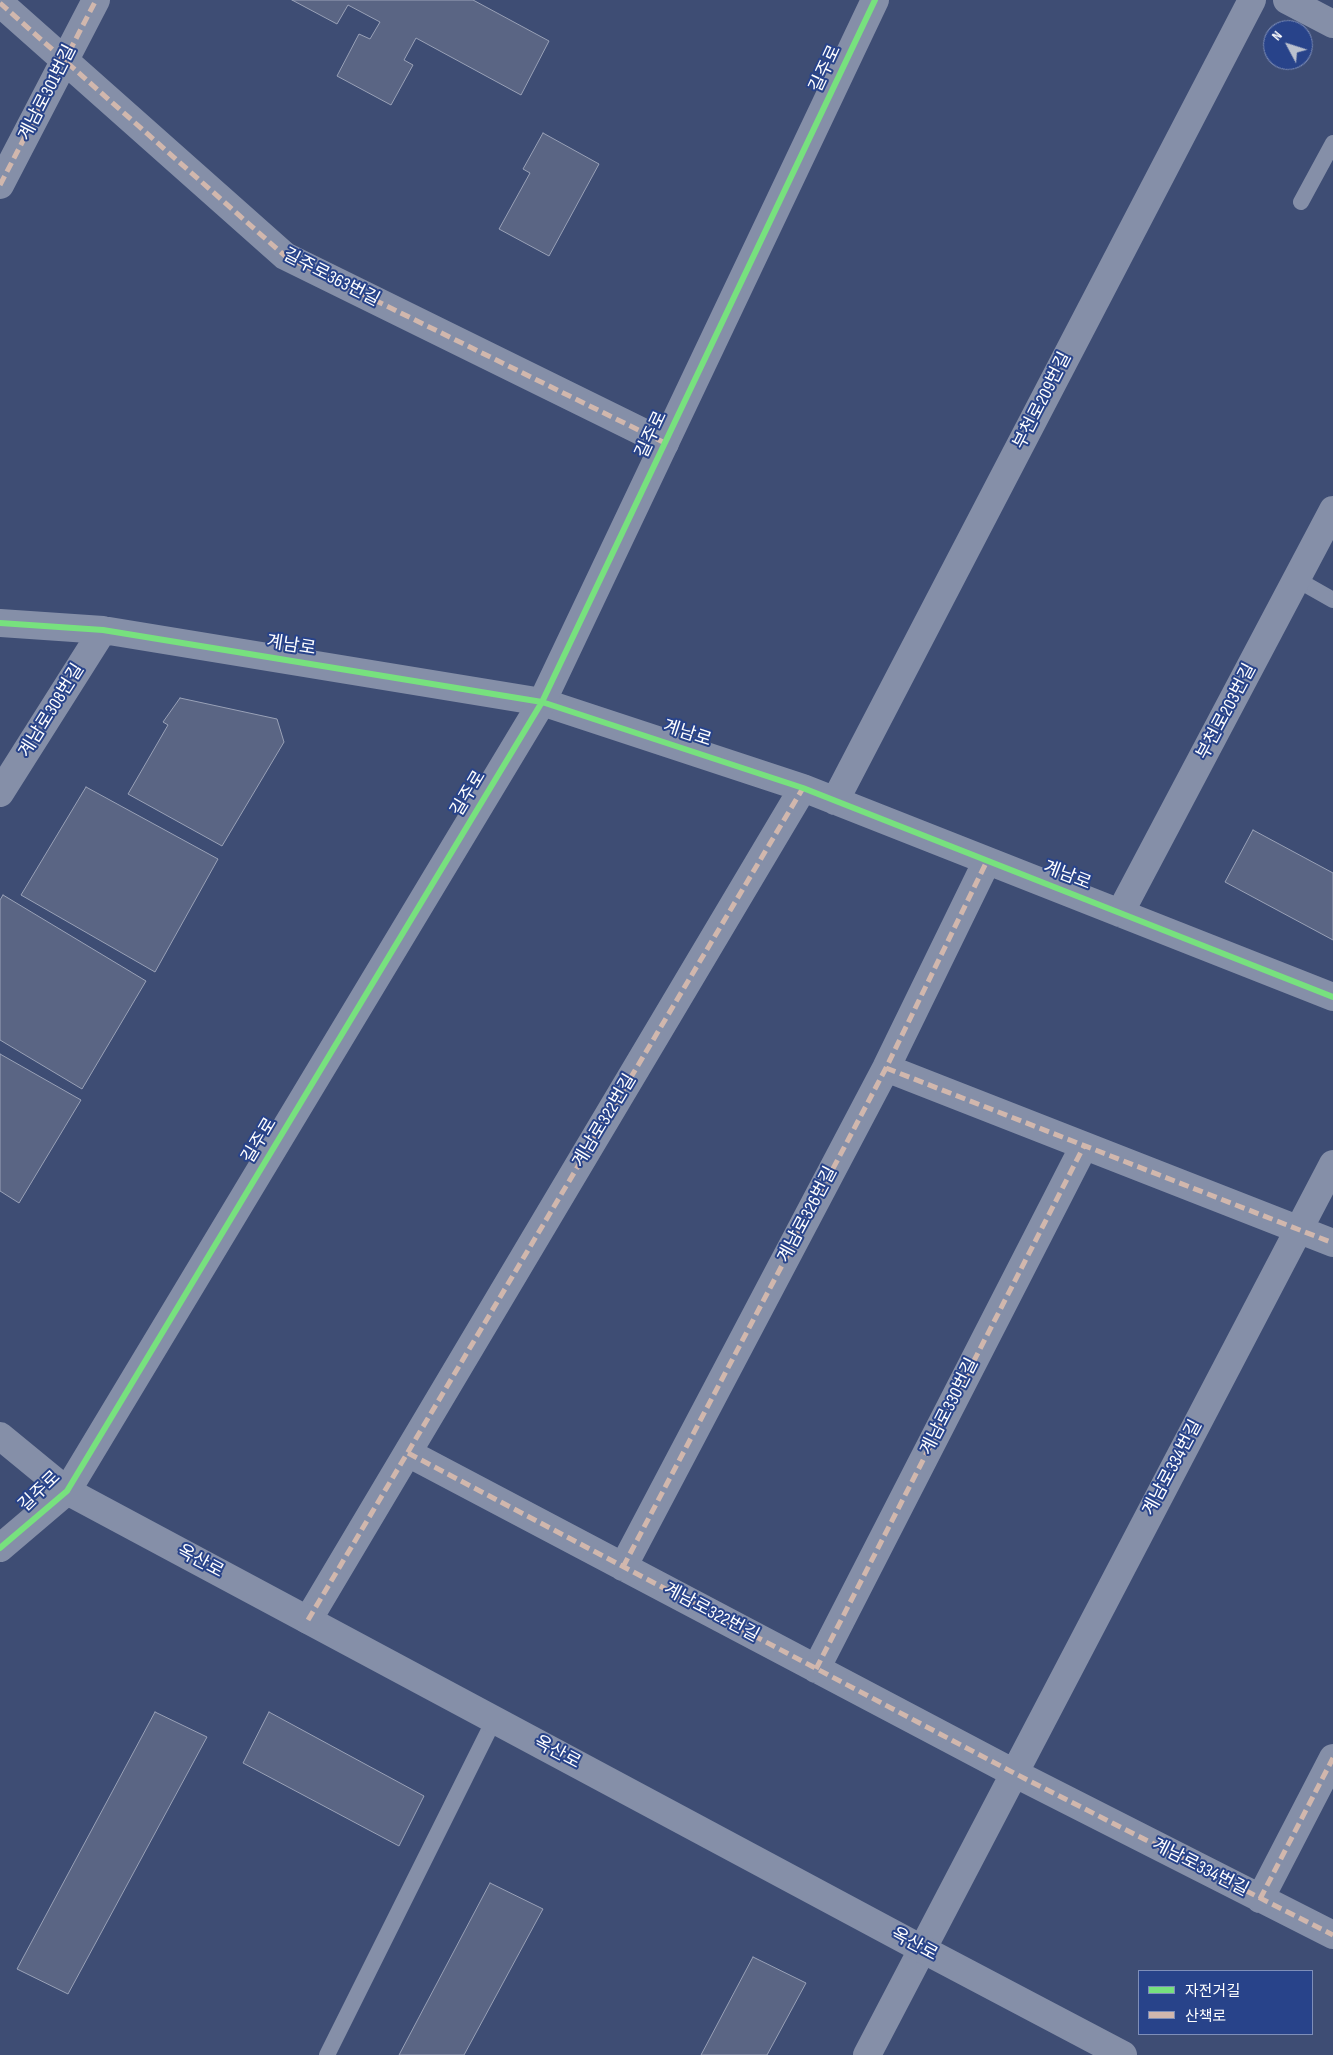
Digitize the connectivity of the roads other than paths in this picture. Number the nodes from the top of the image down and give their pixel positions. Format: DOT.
graph roads {
  1 [pos="96,0"];
  2 [pos="875,0"];
  3 [pos="1252,0"];
  4 [pos="1287,0"];
  5 [pos="0,3"];
  6 [pos="1333,24"];
  7 [pos="65,60"];
  8 [pos="1333,143"];
  9 [pos="0,185"];
  10 [pos="1302,202"];
  11 [pos="665,443"];
  12 [pos="1333,510"];
  13 [pos="1296,580"];
  14 [pos="1333,600"];
  15 [pos="0,623"];
  16 [pos="103,630"];
  17 [pos="542,702"];
  18 [pos="803,788"];
  19 [pos="0,793"];
  20 [pos="835,801"];
  21 [pos="987,861"];
  22 [pos="1120,913"];
  23 [pos="1333,997"];
  24 [pos="886,1068"];
  25 [pos="1084,1146"];
  26 [pos="1333,1164"];
  27 [pos="1298,1230"];
  28 [pos="1333,1243"];
  29 [pos="0,1436"];
  30 [pos="408,1453"];
  31 [pos="67,1491"];
  32 [pos="0,1548"];
  33 [pos="623,1567"];
  34 [pos="308,1620"];
  35 [pos="816,1669"];
  36 [pos="494,1720"];
  37 [pos="1333,1758"];
  38 [pos="1014,1773"];
  39 [pos="1260,1899"];
  40 [pos="1333,1935"];
  41 [pos="922,1949"];
  42 [pos="327,2055"];
  43 [pos="867,2055"];
  44 [pos="1123,2055"];
  1 -- 7 [label="street, 계남로301번길"];
  2 -- 11 [label="street, 길주로"];
  3 -- 20 [label="street, 부천로209번길"];
  4 -- 6 [label="street"];
  5 -- 7 [label="street, 길주로363번길"];
  7 -- 9 [label="street, 계남로301번길"];
  7 -- 11 [label="street, 길주로363번길"];
  8 -- 10 [label="lane"];
  11 -- 17 [label="street, 길주로"];
  12 -- 13 [label="street, 부천로203번길"];
  13 -- 14 [label="lane"];
  13 -- 22 [label="street, 부천로203번길"];
  15 -- 16 [label="street, 계남로"];
  16 -- 17 [label="street, 계남로"];
  16 -- 19 [label="street, 계남로308번길"];
  17 -- 18 [label="street, 계남로"];
  17 -- 31 [label="street, 길주로"];
  18 -- 20 [label="street, 계남로"];
  18 -- 30 [label="street, 계남로322번길"];
  20 -- 21 [label="street, 계남로"];
  21 -- 22 [label="street, 계남로"];
  21 -- 24 [label="street, 계남로326번길"];
  22 -- 23 [label="street, 계남로"];
  24 -- 25 [label="street"];
  24 -- 33 [label="street, 계남로326번길"];
  25 -- 27 [label="street"];
  25 -- 35 [label="street, 계남로330번길"];
  26 -- 27 [label="street, 계남로334번길"];
  27 -- 28 [label="street"];
  27 -- 38 [label="street, 계남로334번길"];
  29 -- 31 [label="street, 옥산로"];
  30 -- 33 [label="street, 계남로322번길"];
  30 -- 34 [label="street, 계남로322번길"];
  31 -- 32 [label="street, 길주로"];
  31 -- 34 [label="street, 옥산로"];
  33 -- 35 [label="street, 계남로322번길"];
  34 -- 36 [label="street, 옥산로"];
  35 -- 38 [label="street, 계남로322번길"];
  36 -- 41 [label="street, 옥산로"];
  36 -- 42 [label="lane"];
  37 -- 39 [label="street"];
  38 -- 39 [label="street, 계남로334번길"];
  38 -- 41 [label="street, 계남로334번길"];
  39 -- 40 [label="street, 계남로334번길"];
  41 -- 43 [label="street, 계남로334번길"];
  41 -- 44 [label="street, 옥산로"];
}
